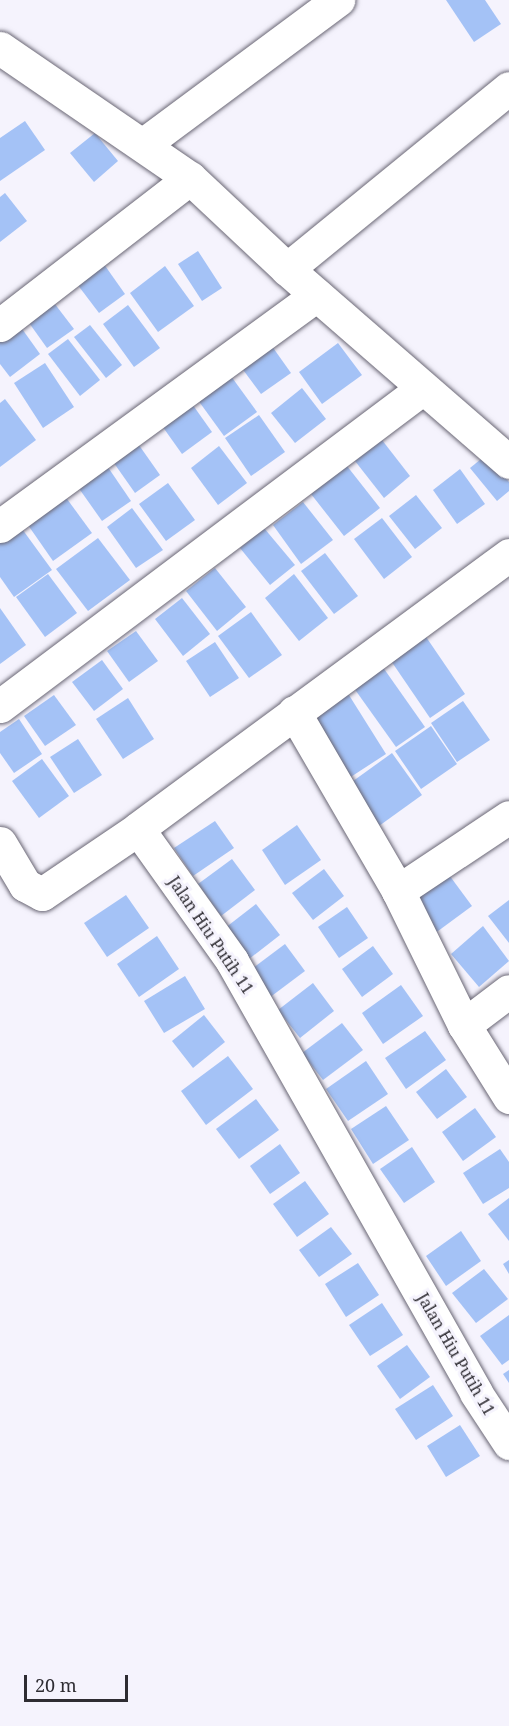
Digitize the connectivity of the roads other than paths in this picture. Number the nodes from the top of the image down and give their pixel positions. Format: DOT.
graph roads {
  1 [pos="338,0"];
  2 [pos="0,48"];
  3 [pos="509,88"];
  4 [pos="144,144"];
  5 [pos="190,178"];
  6 [pos="287,269"];
  7 [pos="317,295"];
  8 [pos="0,325"];
  9 [pos="423,388"];
  10 [pos="509,462"];
  11 [pos="0,525"];
  12 [pos="509,555"];
  13 [pos="0,706"];
  14 [pos="294,712"];
  15 [pos="509,817"];
  16 [pos="138,829"];
  17 [pos="0,843"];
  18 [pos="398,891"];
  19 [pos="509,991"];
  20 [pos="464,1025"];
  21 [pos="509,1097"];
  22 [pos="509,1443"];
  1 -- 4 [label="street"];
  2 -- 4 [label="street"];
  3 -- 6 [label="street"];
  4 -- 5 [label="street"];
  5 -- 6 [label="street"];
  5 -- 8 [label="street"];
  6 -- 7 [label="street"];
  7 -- 9 [label="street"];
  7 -- 11 [label="street"];
  9 -- 10 [label="street"];
  9 -- 13 [label="street"];
  12 -- 14 [label="street"];
  14 -- 16 [label="street"];
  14 -- 18 [label="street"];
  15 -- 18 [label="street"];
  16 -- 17 [label="street"];
  16 -- 22 [label="street, Jalan Hiu Putih 11"];
  18 -- 20 [label="street"];
  19 -- 20 [label="street"];
  20 -- 21 [label="street"];
}
